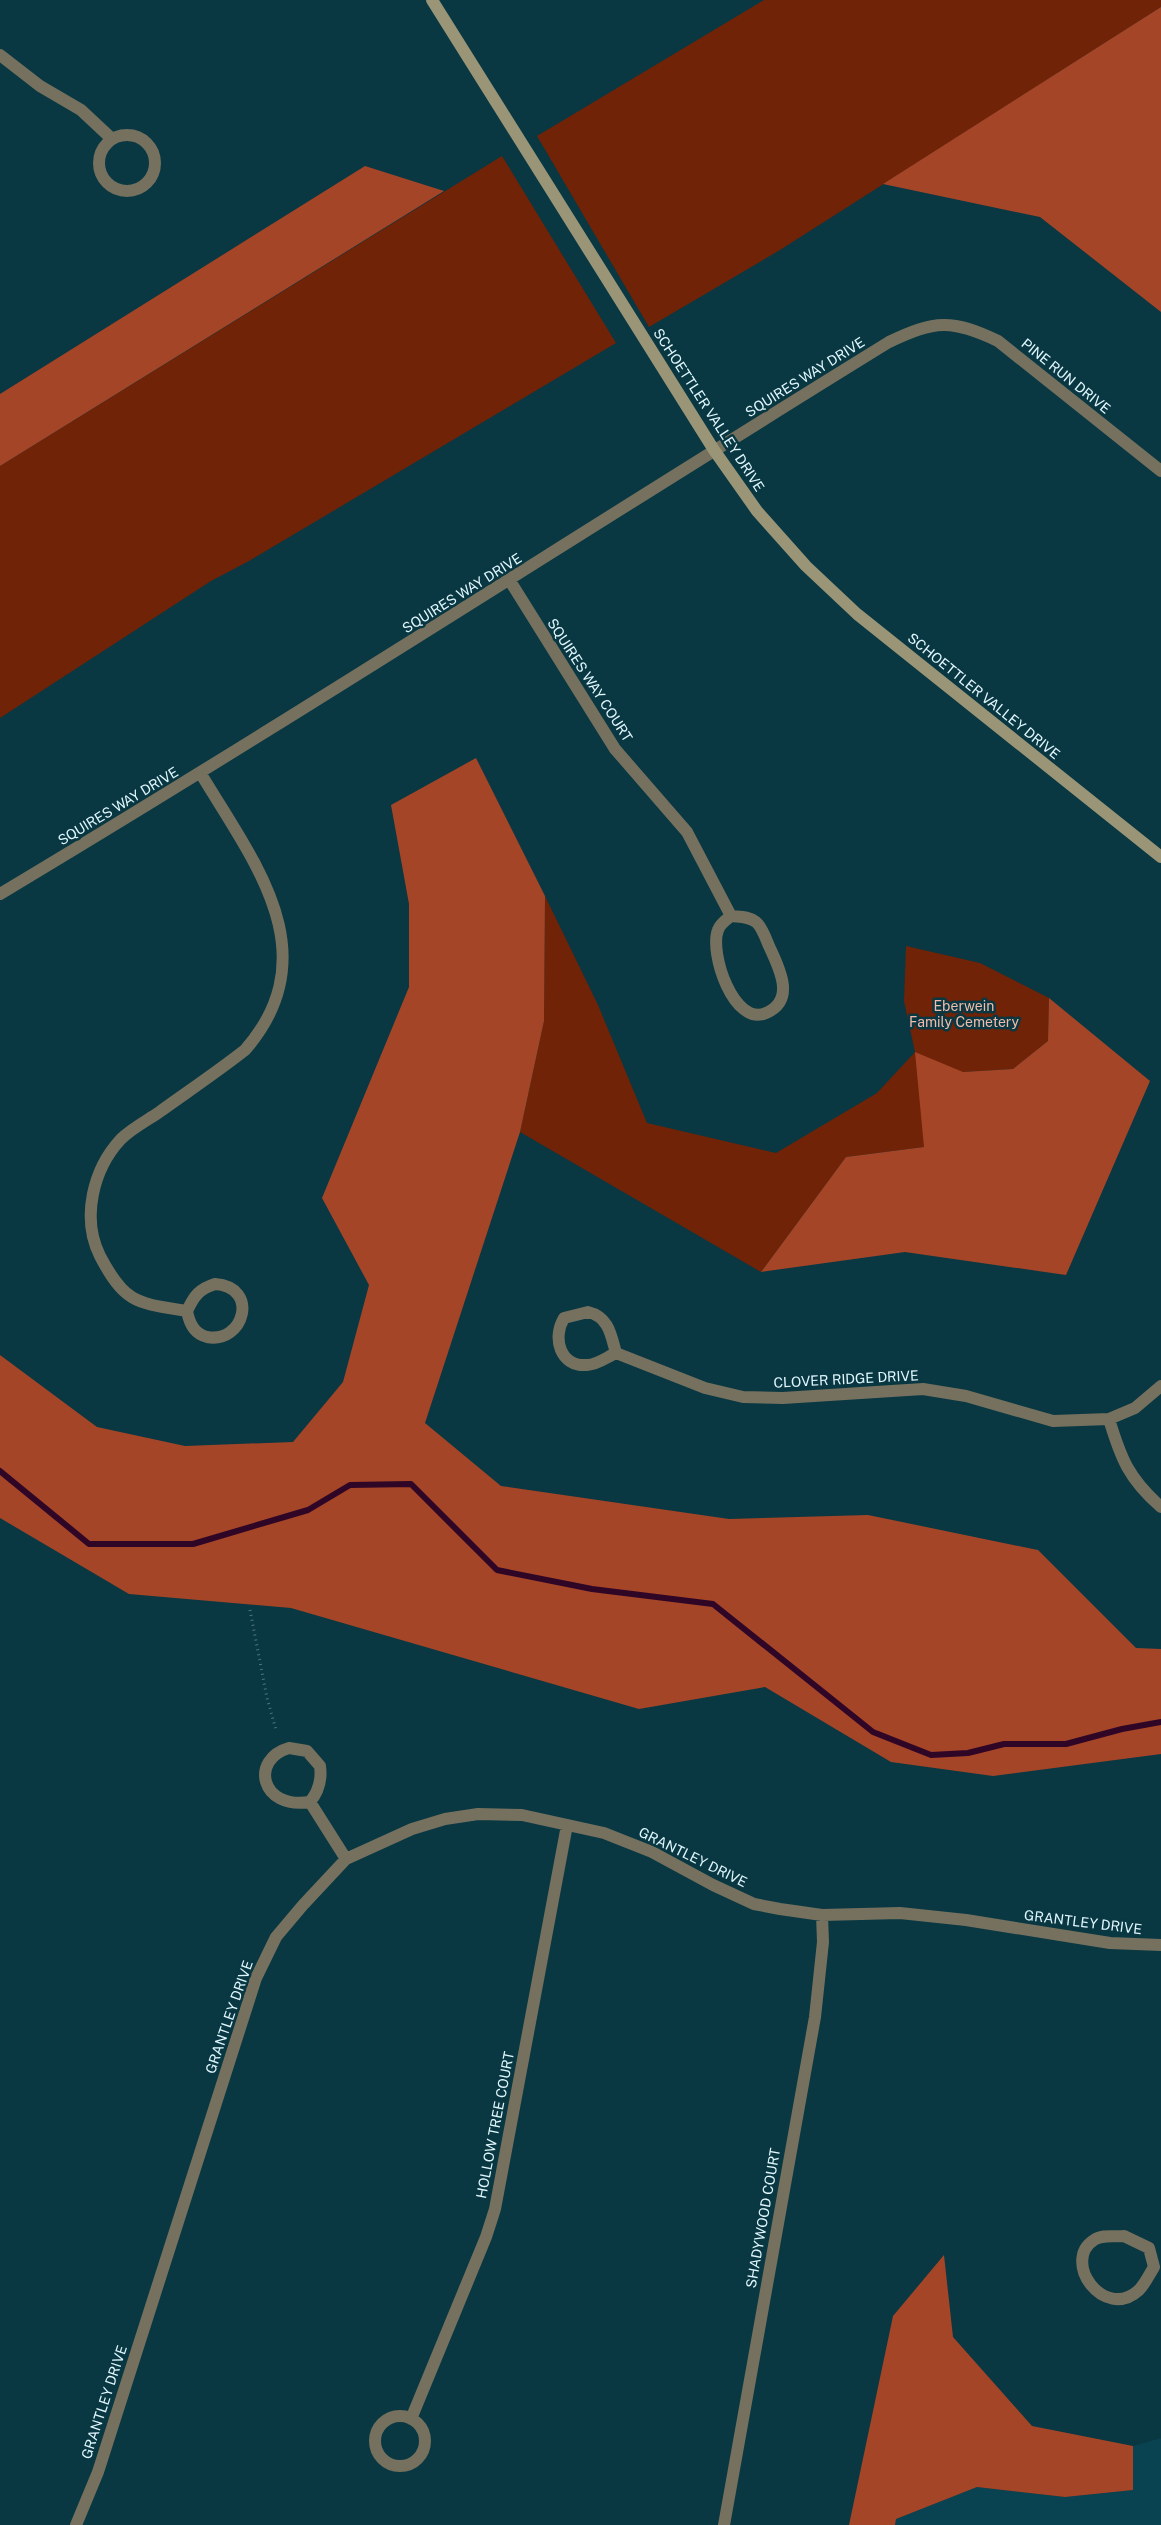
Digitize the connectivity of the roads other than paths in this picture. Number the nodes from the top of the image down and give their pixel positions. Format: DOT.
graph roads {
  1 [pos="432,0"];
  2 [pos="0,55"];
  3 [pos="112,139"];
  4 [pos="943,324"];
  5 [pos="714,450"];
  6 [pos="1161,471"];
  7 [pos="510,581"];
  8 [pos="201,774"];
  9 [pos="1161,857"];
  10 [pos="0,894"];
  11 [pos="731,916"];
  12 [pos="187,1310"];
  13 [pos="616,1353"];
  14 [pos="1161,1386"];
  15 [pos="1108,1419"];
  16 [pos="1161,1507"];
  17 [pos="310,1802"];
  18 [pos="566,1825"];
  19 [pos="346,1859"];
  20 [pos="822,1916"];
  21 [pos="1161,1945"];
  22 [pos="1157,2267"];
  23 [pos="412,2419"];
  24 [pos="76,2525"];
  25 [pos="724,2525"];
  1 -- 5 [label="street, SCHOETTLER VALLEY DRIVE"];
  2 -- 3 [label="street"];
  3 -- 3 [label="street"];
  4 -- 5 [label="street, SQUIRES WAY DRIVE"];
  4 -- 6 [label="street, PINE RUN DRIVE"];
  5 -- 7 [label="street, SQUIRES WAY DRIVE"];
  5 -- 9 [label="street, SCHOETTLER VALLEY DRIVE"];
  7 -- 8 [label="street, SQUIRES WAY DRIVE"];
  7 -- 11 [label="street, SQUIRES WAY COURT"];
  8 -- 10 [label="street, SQUIRES WAY DRIVE"];
  8 -- 12 [label="street"];
  11 -- 11 [label="street"];
  12 -- 12 [label="street"];
  13 -- 13 [label="street"];
  13 -- 15 [label="street, CLOVER RIDGE DRIVE"];
  14 -- 15 [label="street, CLOVER RIDGE DRIVE"];
  15 -- 16 [label="street"];
  17 -- 17 [label="street"];
  17 -- 19 [label="street"];
  18 -- 19 [label="street, GRANTLEY DRIVE"];
  18 -- 20 [label="street, GRANTLEY DRIVE"];
  18 -- 23 [label="street, HOLLOW TREE COURT"];
  19 -- 24 [label="street, GRANTLEY DRIVE"];
  20 -- 21 [label="street, GRANTLEY DRIVE"];
  20 -- 25 [label="street, SHADYWOOD COURT"];
  22 -- 22 [label="street"];
  23 -- 23 [label="street"];
}
